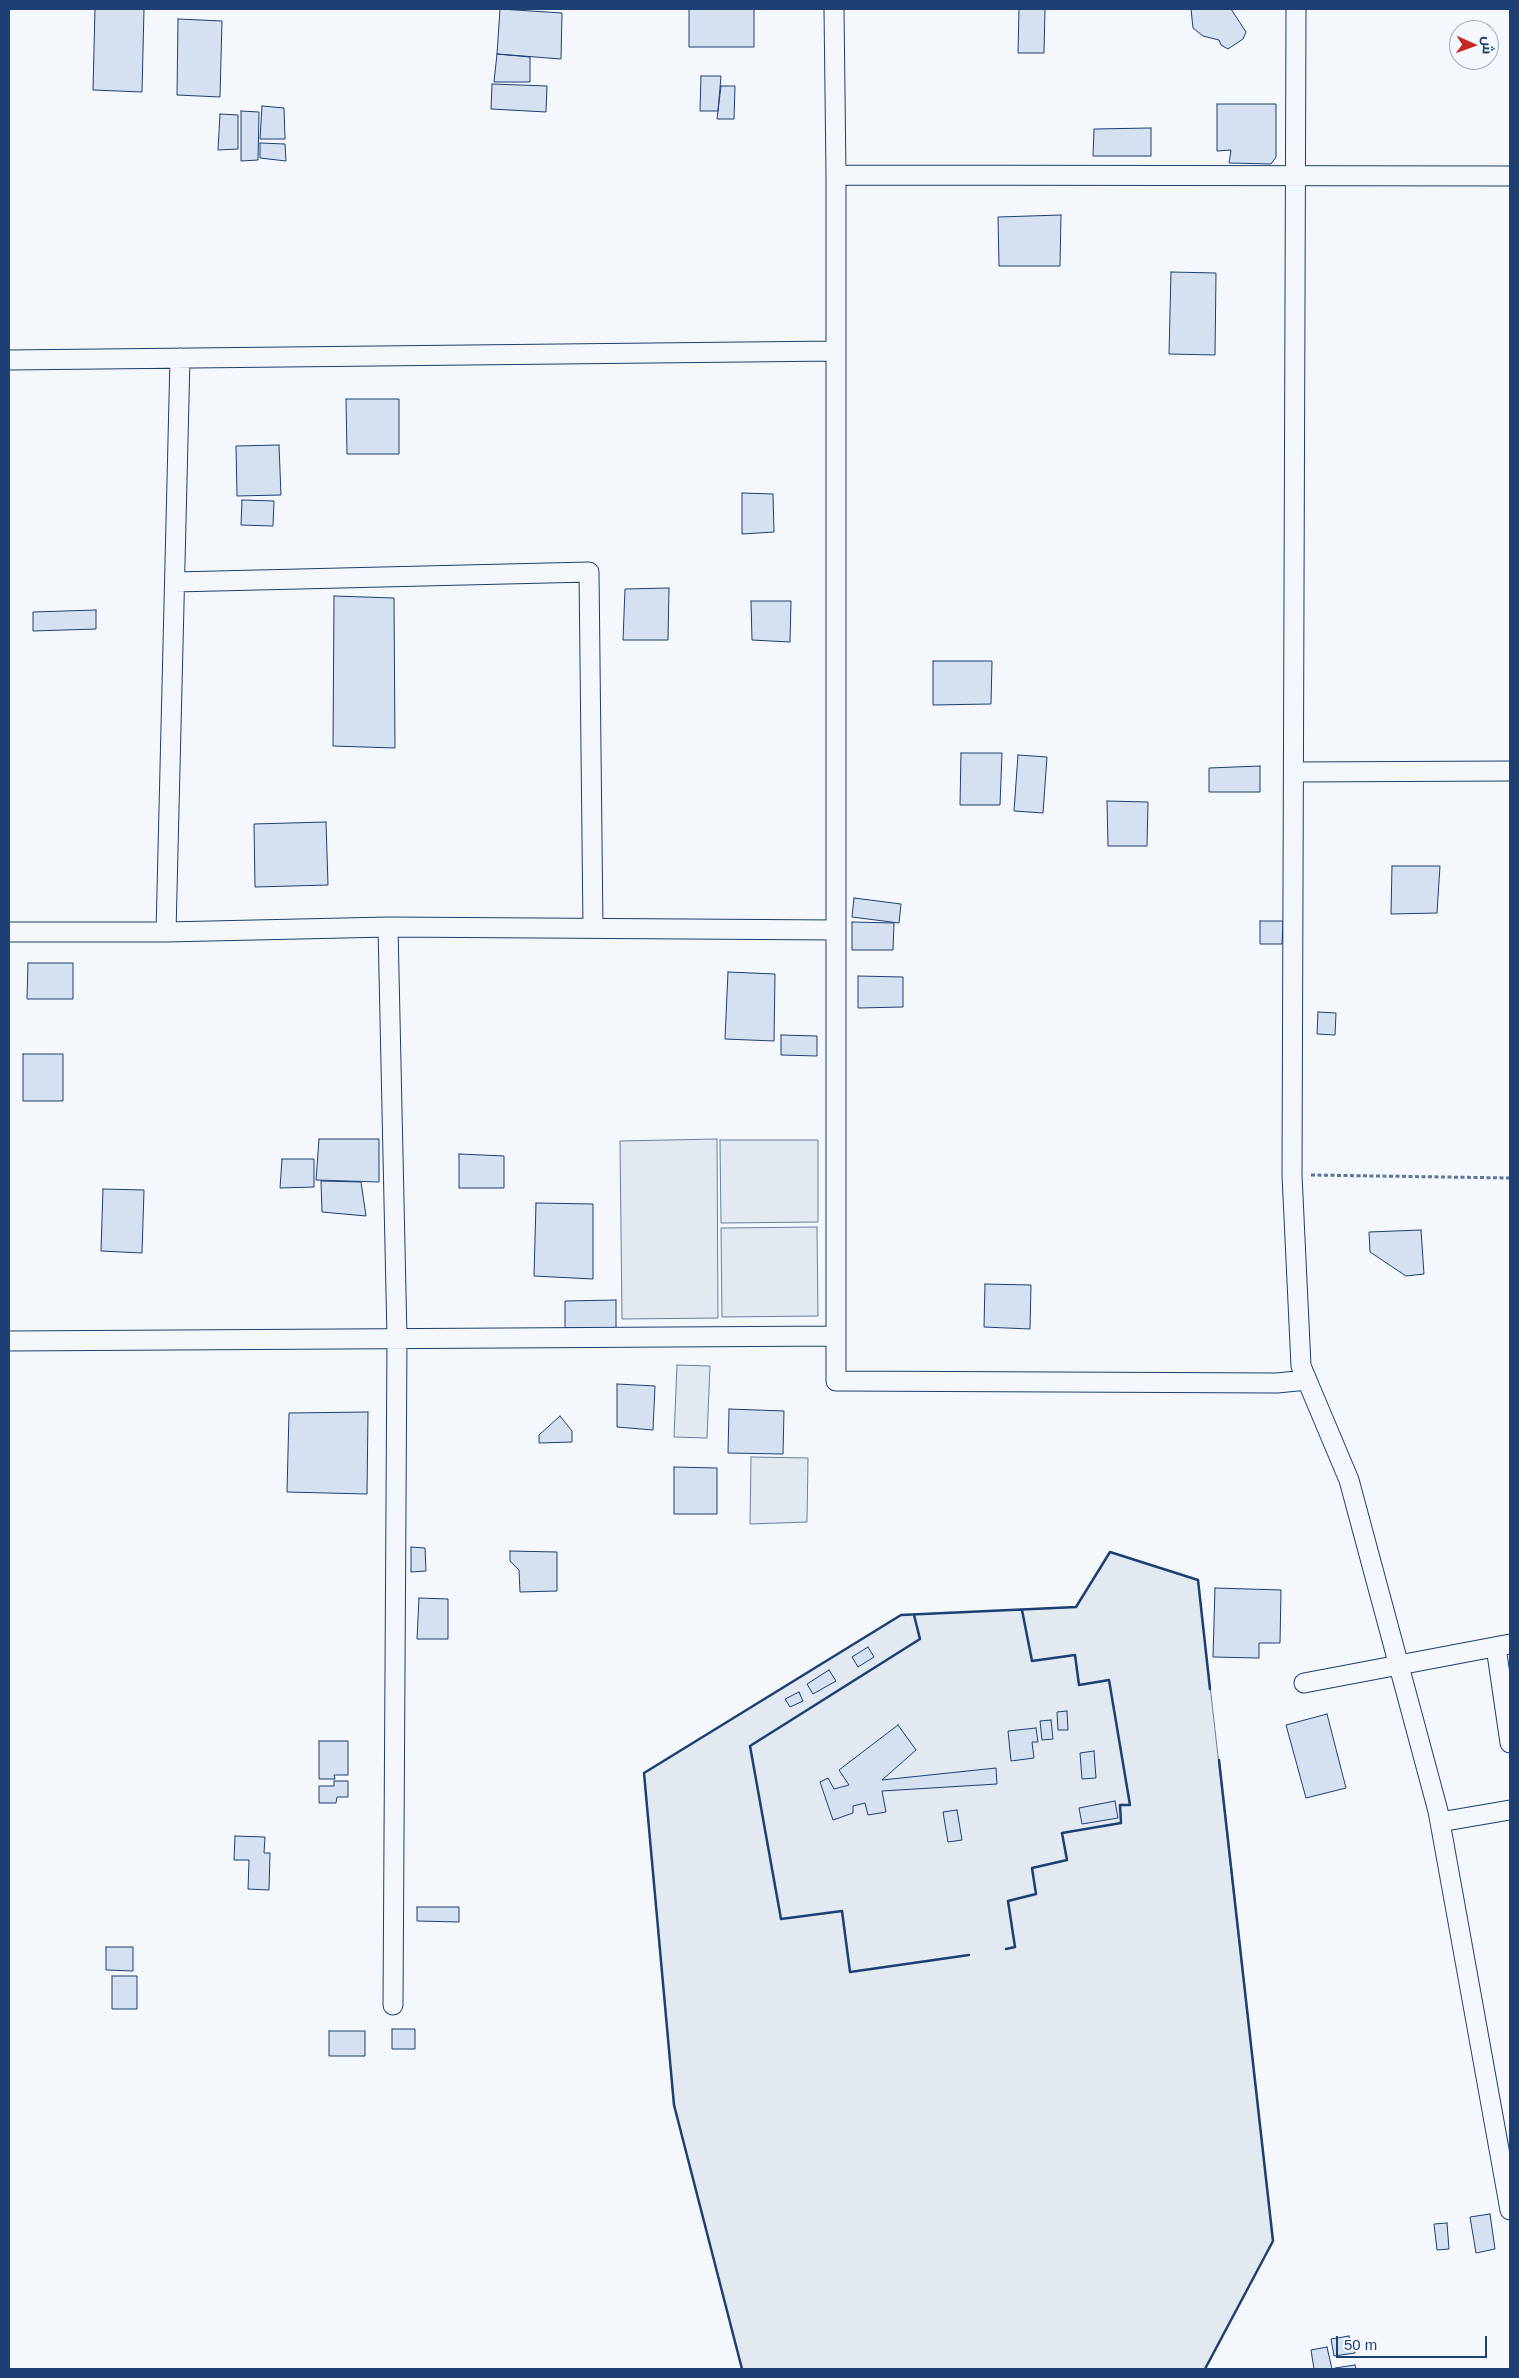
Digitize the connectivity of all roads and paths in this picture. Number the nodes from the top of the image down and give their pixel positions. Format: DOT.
graph roads {
  1 [pos="834,9"];
  2 [pos="1296,9"];
  3 [pos="836,174"];
  4 [pos="1510,176"];
  5 [pos="1296,177"];
  6 [pos="836,351"];
  7 [pos="180,358"];
  8 [pos="9,360"];
  9 [pos="175,582"];
  10 [pos="1510,771"];
  11 [pos="1295,772"];
  12 [pos="388,927"];
  13 [pos="593,928"];
  14 [pos="836,930"];
  15 [pos="9,932"];
  16 [pos="166,932"];
  17 [pos="1292,1175"];
  18 [pos="1510,1178"];
  19 [pos="836,1336"];
  20 [pos="397,1338"];
  21 [pos="9,1341"];
  22 [pos="1307,1380"];
  23 [pos="1503,1646"];
  24 [pos="1400,1665"];
  25 [pos="1304,1683"];
  26 [pos="1510,1743"];
  27 [pos="1510,1810"];
  28 [pos="1440,1822"];
  29 [pos="393,2005"];
  30 [pos="1510,2210"];
  1 -- 3 [label="street"];
  2 -- 5 [label="street"];
  3 -- 5 [label="street"];
  3 -- 6 [label="street"];
  4 -- 5 [label="street"];
  5 -- 11 [label="street"];
  6 -- 7 [label="street"];
  6 -- 14 [label="street"];
  7 -- 8 [label="street"];
  7 -- 9 [label="street"];
  9 -- 13 [label="street"];
  9 -- 16 [label="street"];
  10 -- 11 [label="street"];
  11 -- 17 [label="street"];
  12 -- 13 [label="street"];
  12 -- 16 [label="street"];
  12 -- 20 [label="street"];
  13 -- 14 [label="street"];
  14 -- 19 [label="street"];
  15 -- 16 [label="street"];
  17 -- 18 [label="path"];
  17 -- 22 [label="street"];
  19 -- 20 [label="street"];
  19 -- 22 [label="street"];
  20 -- 21 [label="street"];
  20 -- 29 [label="street"];
  22 -- 24 [label="street"];
  23 -- 24 [label="street"];
  23 -- 26 [label="street"];
  24 -- 25 [label="street"];
  24 -- 28 [label="street"];
  27 -- 28 [label="street"];
  28 -- 30 [label="street"];
}
